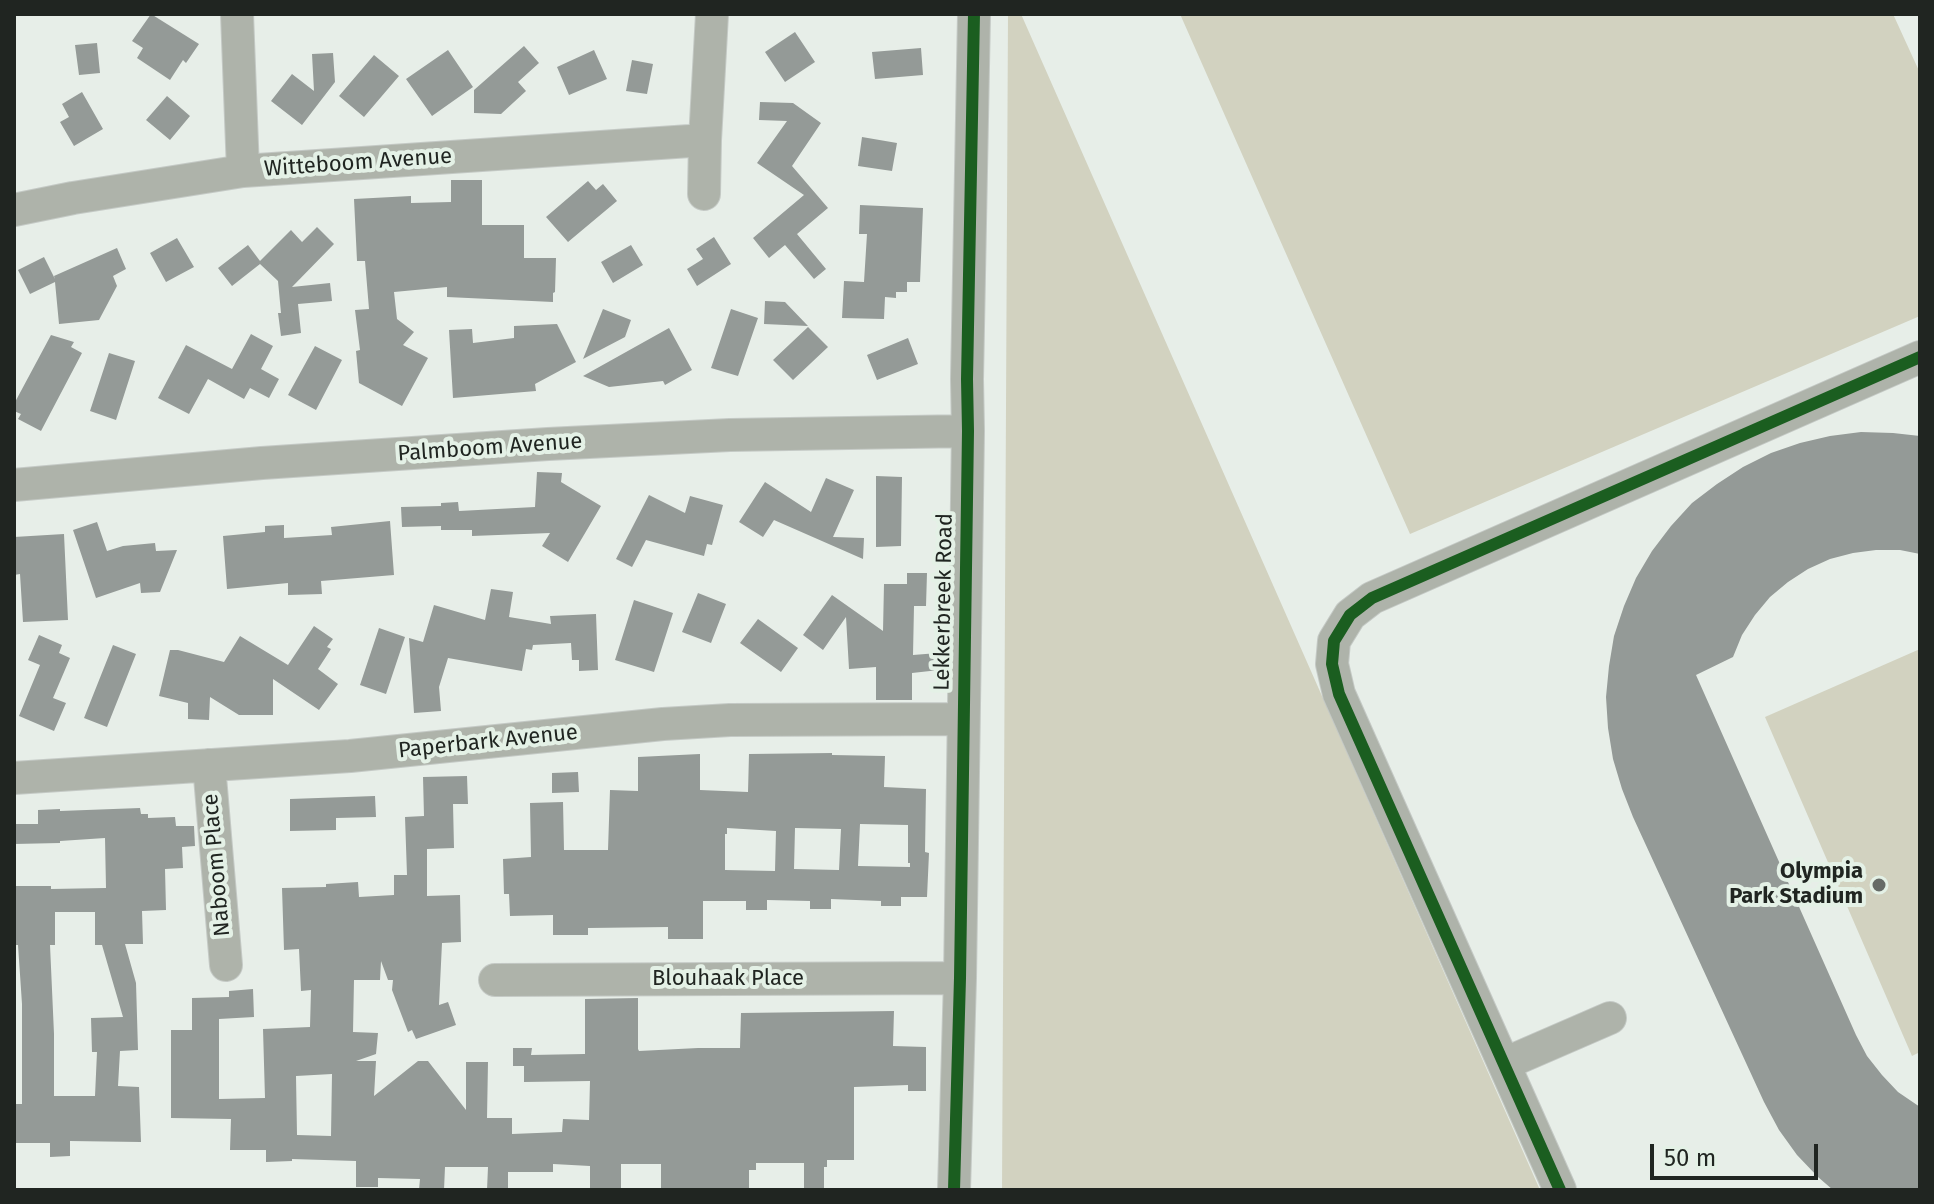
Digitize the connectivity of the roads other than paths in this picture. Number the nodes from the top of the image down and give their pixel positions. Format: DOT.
graph roads {
  1 [pos="237,14"];
  2 [pos="712,14"];
  3 [pos="974,14"];
  4 [pos="705,140"];
  5 [pos="243,171"];
  6 [pos="704,194"];
  7 [pos="14,210"];
  8 [pos="1920,357"];
  9 [pos="968,431"];
  10 [pos="14,485"];
  11 [pos="962,719"];
  12 [pos="209,765"];
  13 [pos="14,778"];
  14 [pos="226,965"];
  15 [pos="960,978"];
  16 [pos="495,980"];
  17 [pos="1610,1018"];
  18 [pos="1504,1064"];
  19 [pos="954,1190"];
  20 [pos="1560,1190"];
  1 -- 5 [label="street"];
  2 -- 4 [label="street"];
  3 -- 9 [label="street, Lekkerbreek Road"];
  4 -- 5 [label="street, Witteboom Avenue"];
  4 -- 6 [label="street"];
  5 -- 7 [label="street, Witteboom Avenue"];
  8 -- 18 [label="street"];
  9 -- 10 [label="street, Palmboom Avenue"];
  9 -- 11 [label="street, Lekkerbreek Road"];
  11 -- 12 [label="street, Paperbark Avenue"];
  11 -- 15 [label="street, Lekkerbreek Road"];
  12 -- 13 [label="street, Paperbark Avenue"];
  12 -- 14 [label="street, Naboom Place"];
  15 -- 16 [label="street, Blouhaak Place"];
  15 -- 19 [label="street, Lekkerbreek Road"];
  17 -- 18 [label="street"];
  18 -- 20 [label="street"];
}
